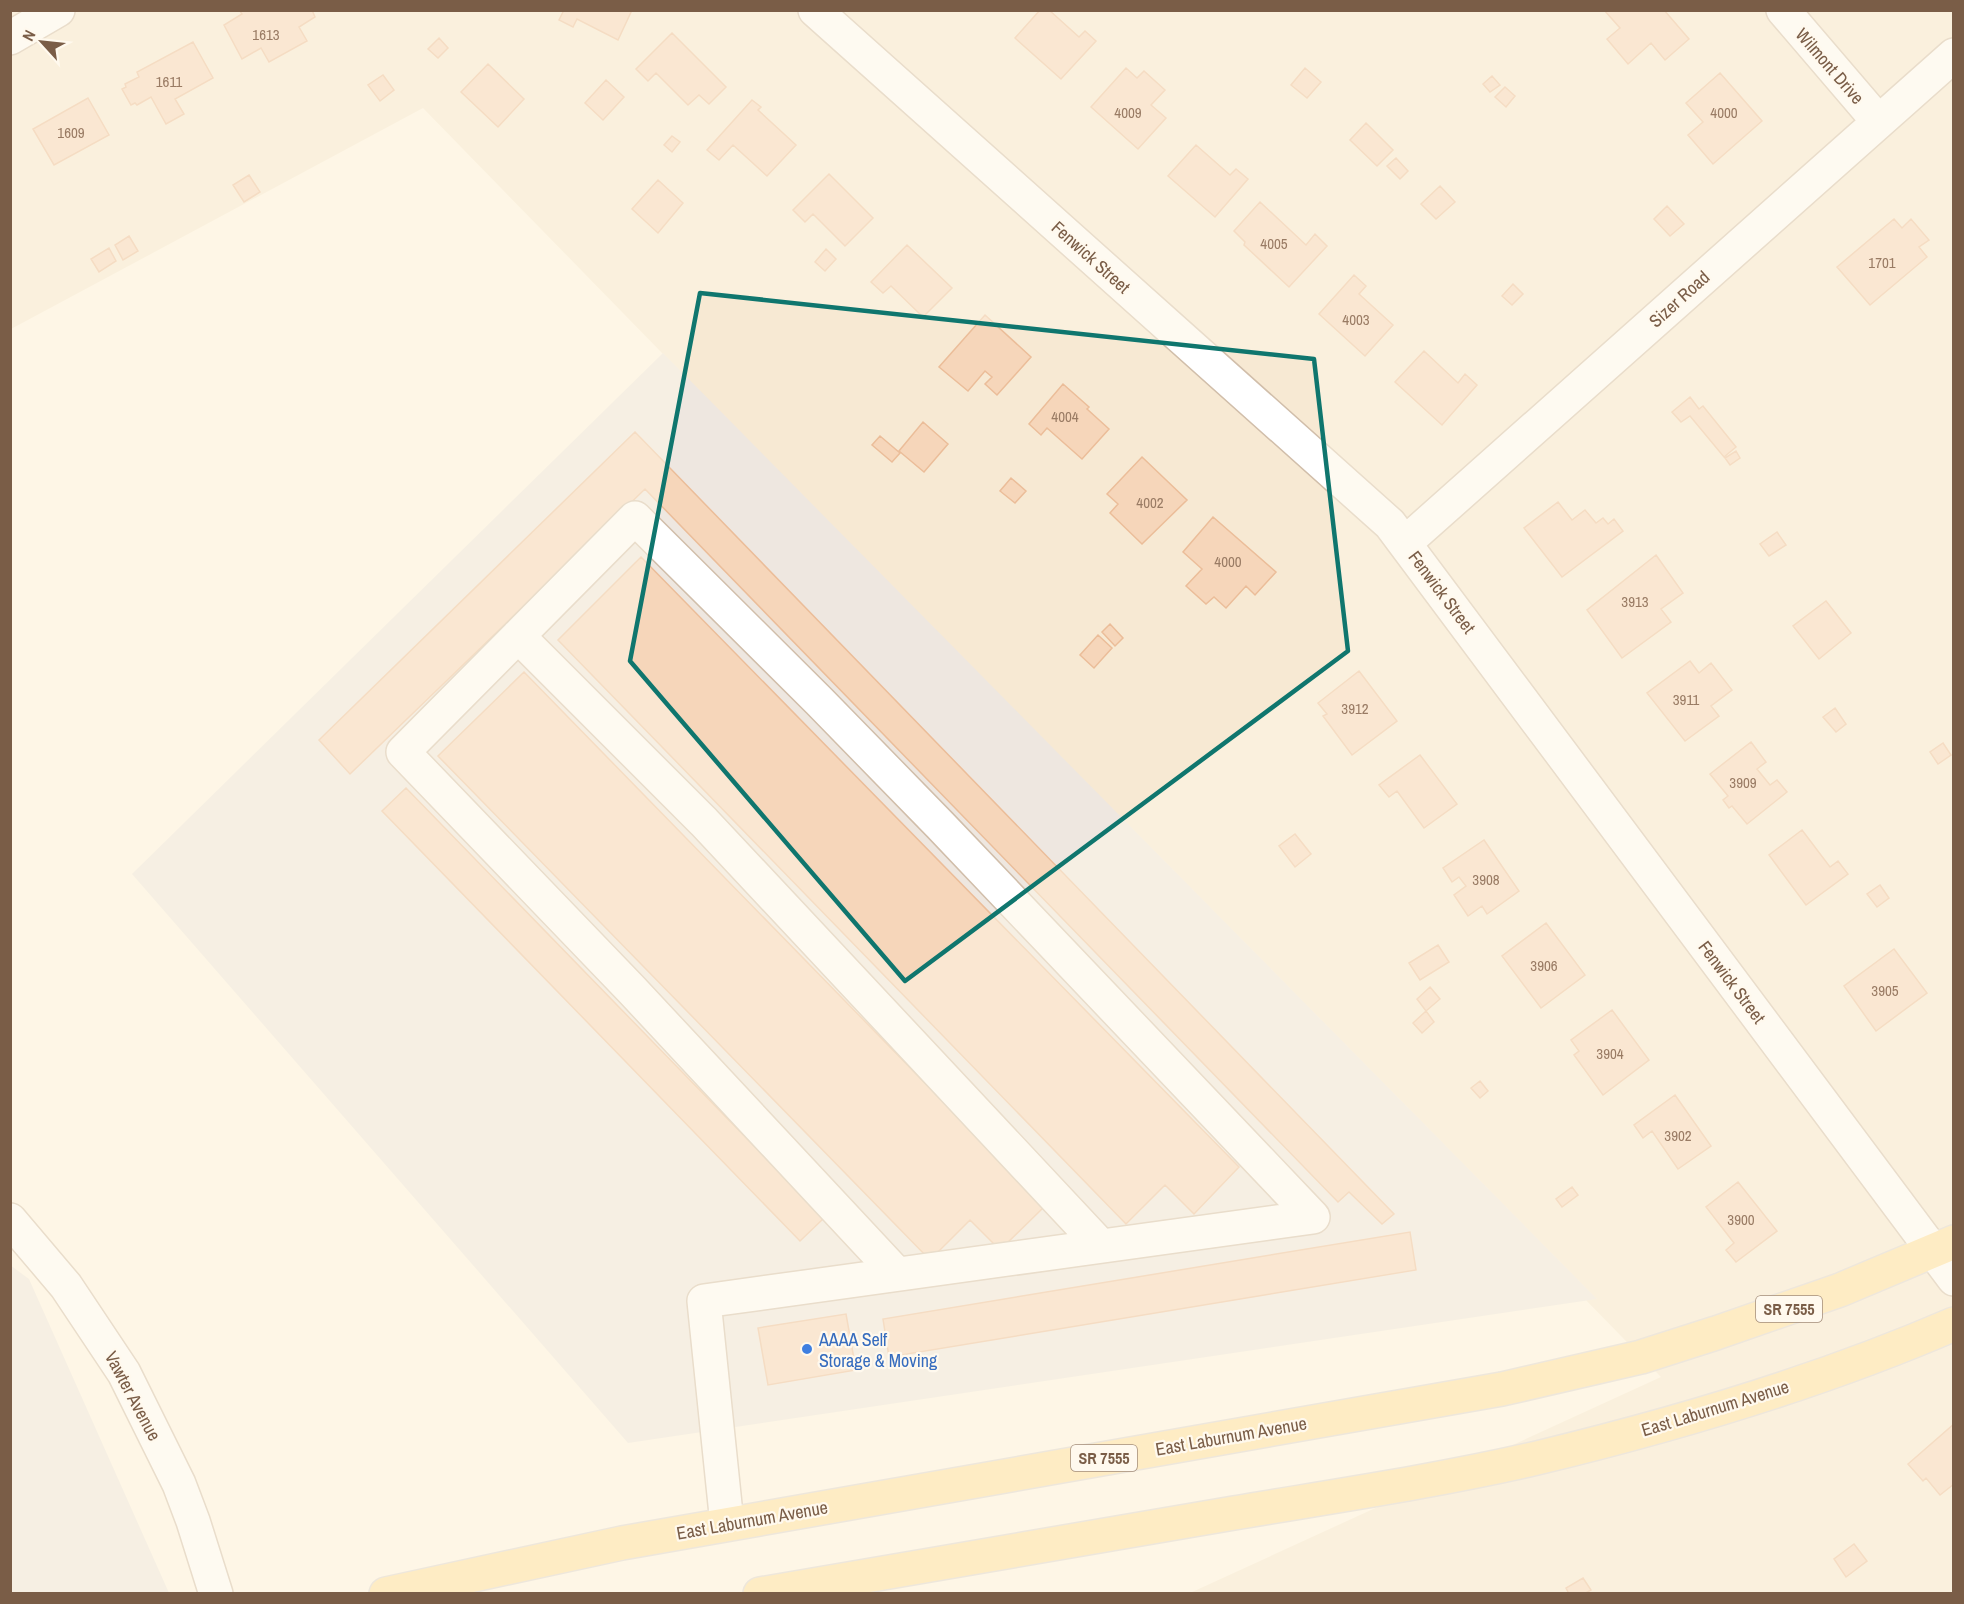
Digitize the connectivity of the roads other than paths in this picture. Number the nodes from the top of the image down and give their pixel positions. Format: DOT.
graph roads {
  1 [pos="58,10"];
  2 [pos="816,10"];
  3 [pos="1783,10"];
  4 [pos="10,38"];
  5 [pos="1953,55"];
  6 [pos="1878,122"];
  7 [pos="1405,543"];
  8 [pos="518,636"];
  9 [pos="10,1220"];
  10 [pos="1101,1246"];
  11 [pos="1944,1247"];
  12 [pos="897,1274"];
  13 [pos="1953,1279"];
  14 [pos="1953,1324"];
  15 [pos="727,1524"];
  16 [pos="216,1593"];
  17 [pos="386,1593"];
  18 [pos="760,1593"];
  1 -- 4 [label="street"];
  2 -- 7 [label="street, Fenwick Street"];
  3 -- 6 [label="street, Wilmont Drive"];
  5 -- 6 [label="street, Sizer Road"];
  6 -- 7 [label="street, Sizer Road"];
  7 -- 11 [label="street, Fenwick Street"];
  8 -- 10 [label="street"];
  8 -- 10 [label="street"];
  8 -- 12 [label="street"];
  9 -- 16 [label="street, Vawter Avenue"];
  10 -- 12 [label="street"];
  11 -- 13 [label="street, Fenwick Street"];
  11 -- 15 [label="main road, East Laburnum Avenue / SR 7555"];
  12 -- 15 [label="street"];
  14 -- 18 [label="main road, East Laburnum Avenue"];
  15 -- 17 [label="main road, East Laburnum Avenue / SR 7555"];
}
